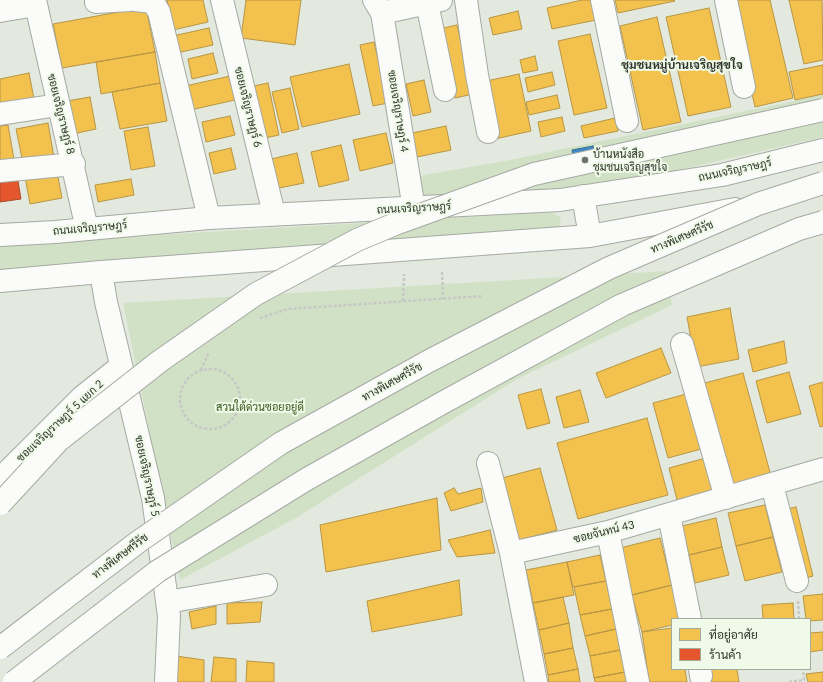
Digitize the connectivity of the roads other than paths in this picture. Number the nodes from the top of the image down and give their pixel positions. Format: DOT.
graph roads {
  1 [pos="130,0"];
  2 [pos="135,0"];
  3 [pos="222,0"];
  4 [pos="466,0"];
  5 [pos="602,0"];
  6 [pos="726,0"];
  7 [pos="434,1"];
  8 [pos="35,2"];
  9 [pos="96,2"];
  10 [pos="378,7"];
  11 [pos="0,11"];
  12 [pos="744,87"];
  13 [pos="445,90"];
  14 [pos="58,105"];
  15 [pos="823,110"];
  16 [pos="0,114"];
  17 [pos="627,121"];
  18 [pos="488,132"];
  19 [pos="823,150"];
  20 [pos="74,164"];
  21 [pos="0,171"];
  22 [pos="823,183"];
  23 [pos="823,192"];
  24 [pos="583,196"];
  25 [pos="414,209"];
  26 [pos="274,214"];
  27 [pos="209,218"];
  28 [pos="823,222"];
  29 [pos="87,228"];
  30 [pos="0,234"];
  31 [pos="590,236"];
  32 [pos="101,272"];
  33 [pos="0,281"];
  34 [pos="682,344"];
  35 [pos="122,366"];
  36 [pos="488,463"];
  37 [pos="823,470"];
  38 [pos="0,479"];
  39 [pos="772,485"];
  40 [pos="726,498"];
  41 [pos="0,504"];
  42 [pos="669,515"];
  43 [pos="608,532"];
  44 [pos="511,553"];
  45 [pos="797,581"];
  46 [pos="266,585"];
  47 [pos="167,602"];
  48 [pos="690,618"];
  49 [pos="0,648"];
  50 [pos="14,682"];
  51 [pos="166,682"];
  52 [pos="536,682"];
  53 [pos="638,682"];
  1 -- 9 [label="main road"];
  2 -- 27 [label="main road"];
  3 -- 26 [label="main road, ซอยเจริญราษฎร์ 6"];
  4 -- 18 [label="main road"];
  5 -- 17 [label="main road"];
  6 -- 12 [label="main road"];
  7 -- 10 [label="main road"];
  7 -- 13 [label="main road"];
  8 -- 11 [label="main road"];
  8 -- 14 [label="main road, ซอยเจริญราษฎร์ 8"];
  10 -- 25 [label="main road, ซอยเจริญราษฎร์ 4"];
  14 -- 16 [label="main road"];
  14 -- 20 [label="main road, ซอยเจริญราษฎร์ 8"];
  15 -- 41 [label="main road, bridge"];
  19 -- 24 [label="main road, ถนนเจริญราษฎร์"];
  20 -- 21 [label="main road"];
  20 -- 29 [label="main road, ซอยเจริญราษฎร์ 8"];
  22 -- 49 [label="main road, ทางพิเศษศรีรัช, bridge"];
  23 -- 31 [label="main road"];
  24 -- 25 [label="main road, ถนนเจริญราษฎร์"];
  24 -- 31 [label="main road"];
  25 -- 26 [label="main road, ถนนเจริญราษฎร์"];
  26 -- 27 [label="main road, ถนนเจริญราษฎร์"];
  27 -- 29 [label="main road, ถนนเจริญราษฎร์"];
  28 -- 50 [label="main road, bridge"];
  29 -- 30 [label="main road, ถนนเจริญราษฎร์"];
  31 -- 32 [label="main road"];
  32 -- 33 [label="main road"];
  32 -- 35 [label="main road, ซอยเจริญราษฎร์ 5"];
  34 -- 40 [label="main road"];
  35 -- 38 [label="main road, ซอยเจริญราษฎร์ 5 แยก 2"];
  35 -- 47 [label="main road, ซอยเจริญราษฎร์ 5"];
  36 -- 44 [label="main road"];
  37 -- 39 [label="main road, ซอยจันทน์ 43"];
  39 -- 40 [label="main road, ซอยจันทน์ 43"];
  39 -- 45 [label="main road"];
  40 -- 42 [label="main road, ซอยจันทน์ 43"];
  42 -- 43 [label="main road, ซอยจันทน์ 43"];
  42 -- 48 [label="main road"];
  43 -- 44 [label="main road, ซอยจันทน์ 43"];
  43 -- 53 [label="main road"];
  44 -- 52 [label="main road"];
  46 -- 47 [label="main road"];
  47 -- 51 [label="main road, ซอยเจริญราษฎร์ 5"];
}
